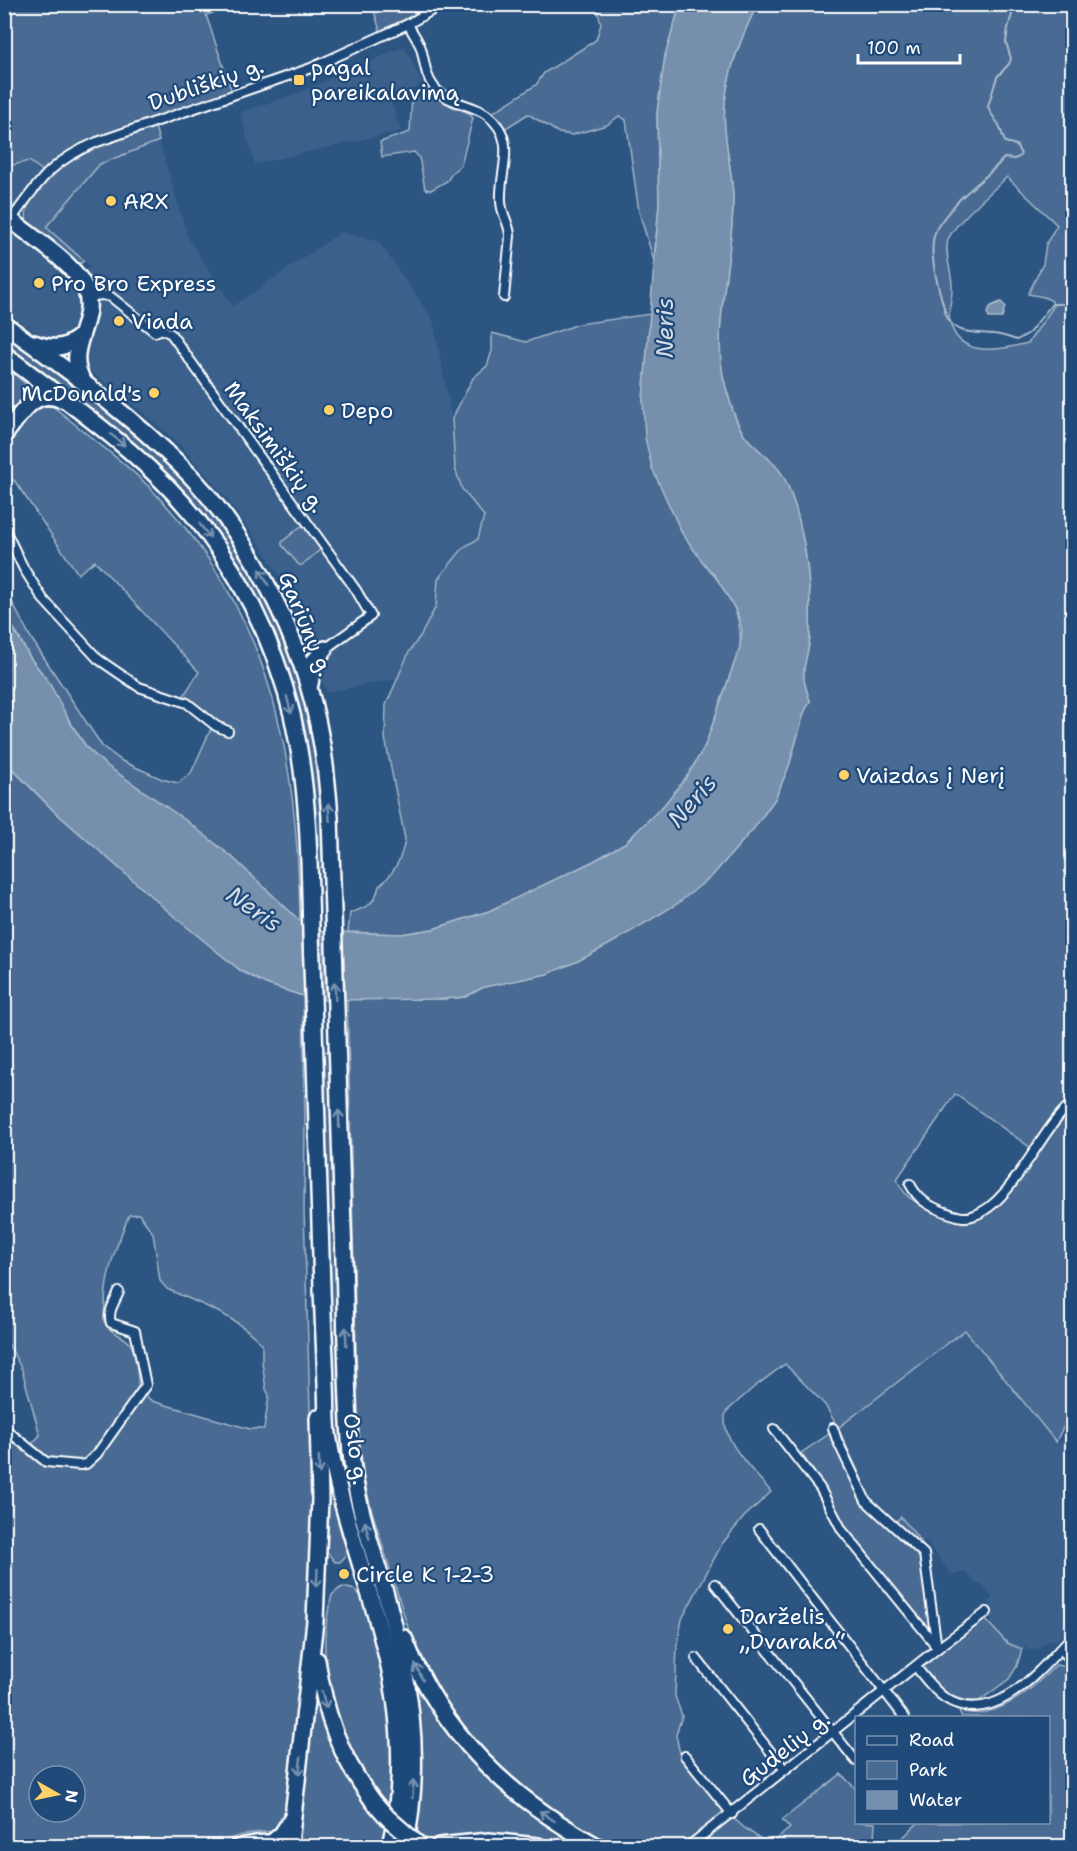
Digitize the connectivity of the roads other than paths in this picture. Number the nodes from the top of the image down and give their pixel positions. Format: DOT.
graph roads {
  1 [pos="443,4"];
  2 [pos="408,24"];
  3 [pos="8,225"];
  4 [pos="88,297"];
  5 [pos="504,297"];
  6 [pos="4,324"];
  7 [pos="81,336"];
  8 [pos="25,339"];
  9 [pos="4,354"];
  10 [pos="18,364"];
  11 [pos="85,384"];
  12 [pos="71,404"];
  13 [pos="21,414"];
  14 [pos="4,435"];
  15 [pos="4,528"];
  16 [pos="288,630"];
  17 [pos="325,649"];
  18 [pos="309,690"];
  19 [pos="228,731"];
  20 [pos="314,1050"];
  21 [pos="337,1050"];
  22 [pos="1072,1103"];
  23 [pos="316,1134"];
  24 [pos="910,1184"];
  25 [pos="119,1292"];
  26 [pos="4,1428"];
  27 [pos="833,1428"];
  28 [pos="774,1429"];
  29 [pos="759,1529"];
  30 [pos="715,1584"];
  31 [pos="383,1587"];
  32 [pos="987,1612"];
  33 [pos="315,1621"];
  34 [pos="1072,1636"];
  35 [pos="936,1646"];
  36 [pos="1060,1649"];
  37 [pos="696,1658"];
  38 [pos="1072,1660"];
  39 [pos="916,1667"];
  40 [pos="885,1692"];
  41 [pos="855,1716"];
  42 [pos="855,1716"];
  43 [pos="903,1716"];
  44 [pos="834,1733"];
  45 [pos="685,1756"];
  46 [pos="855,1760"];
  47 [pos="785,1770"];
  48 [pos="732,1814"];
  49 [pos="288,1843"];
  50 [pos="532,1845"];
  51 [pos="235,1846"];
  52 [pos="390,1846"];
  53 [pos="405,1846"];
  54 [pos="420,1846"];
  55 [pos="439,1846"];
  56 [pos="597,1846"];
  57 [pos="690,1846"];
  1 -- 2 [label="street, Dubliškių g."];
  2 -- 3 [label="street, Dubliškių g."];
  2 -- 5 [label="street"];
  3 -- 4 [label="highway"];
  4 -- 7 [label="highway"];
  4 -- 17 [label="street, Maksimiškių g."];
  6 -- 8 [label="highway, Gariūnų g."];
  7 -- 8 [label="highway"];
  7 -- 11 [label="highway"];
  8 -- 11 [label="highway, Gariūnų g."];
  9 -- 10 [label="highway, Gariūnų g."];
  10 -- 12 [label="highway, Gariūnų g."];
  10 -- 13 [label="highway"];
  16 -- 11 [label="highway, Gariūnų g., one-way"];
  12 -- 13 [label="highway"];
  12 -- 20 [label="highway, Gariūnų g., one-way"];
  13 -- 14 [label="highway"];
  15 -- 19 [label="street"];
  16 -- 17 [label="highway"];
  16 -- 18 [label="highway, Gariūnų g."];
  17 -- 18 [label="highway"];
  21 -- 18 [label="highway, Gariūnų g., one-way"];
  20 -- 23 [label="highway, Oslo g."];
  31 -- 21 [label="highway, Oslo g., one-way"];
  22 -- 24 [label="street"];
  23 -- 33 [label="highway, one-way"];
  23 -- 52 [label="highway, Oslo g."];
  25 -- 26 [label="street"];
  27 -- 35 [label="street"];
  28 -- 35 [label="street"];
  29 -- 40 [label="street"];
  30 -- 44 [label="street"];
  53 -- 31 [label="highway, Oslo g., one-way"];
  56 -- 31 [label="highway, one-way"];
  32 -- 35 [label="street, Gudelių g."];
  33 -- 49 [label="highway, one-way"];
  33 -- 54 [label="highway, one-way, bridge"];
  34 -- 36 [label="street"];
  35 -- 39 [label="street, Gudelių g."];
  36 -- 38 [label="street"];
  36 -- 39 [label="street"];
  37 -- 47 [label="street"];
  39 -- 40 [label="street, Gudelių g."];
  40 -- 42 [label="street, Gudelių g."];
  40 -- 43 [label="street"];
  41 -- 44 [label="street, Gudelių g."];
  44 -- 46 [label="street"];
  44 -- 47 [label="street, Gudelių g."];
  45 -- 48 [label="street"];
  47 -- 48 [label="street, Gudelių g."];
  48 -- 57 [label="street, Gudelių g."];
  49 -- 51 [label="street"];
  50 -- 55 [label="highway"];
}
